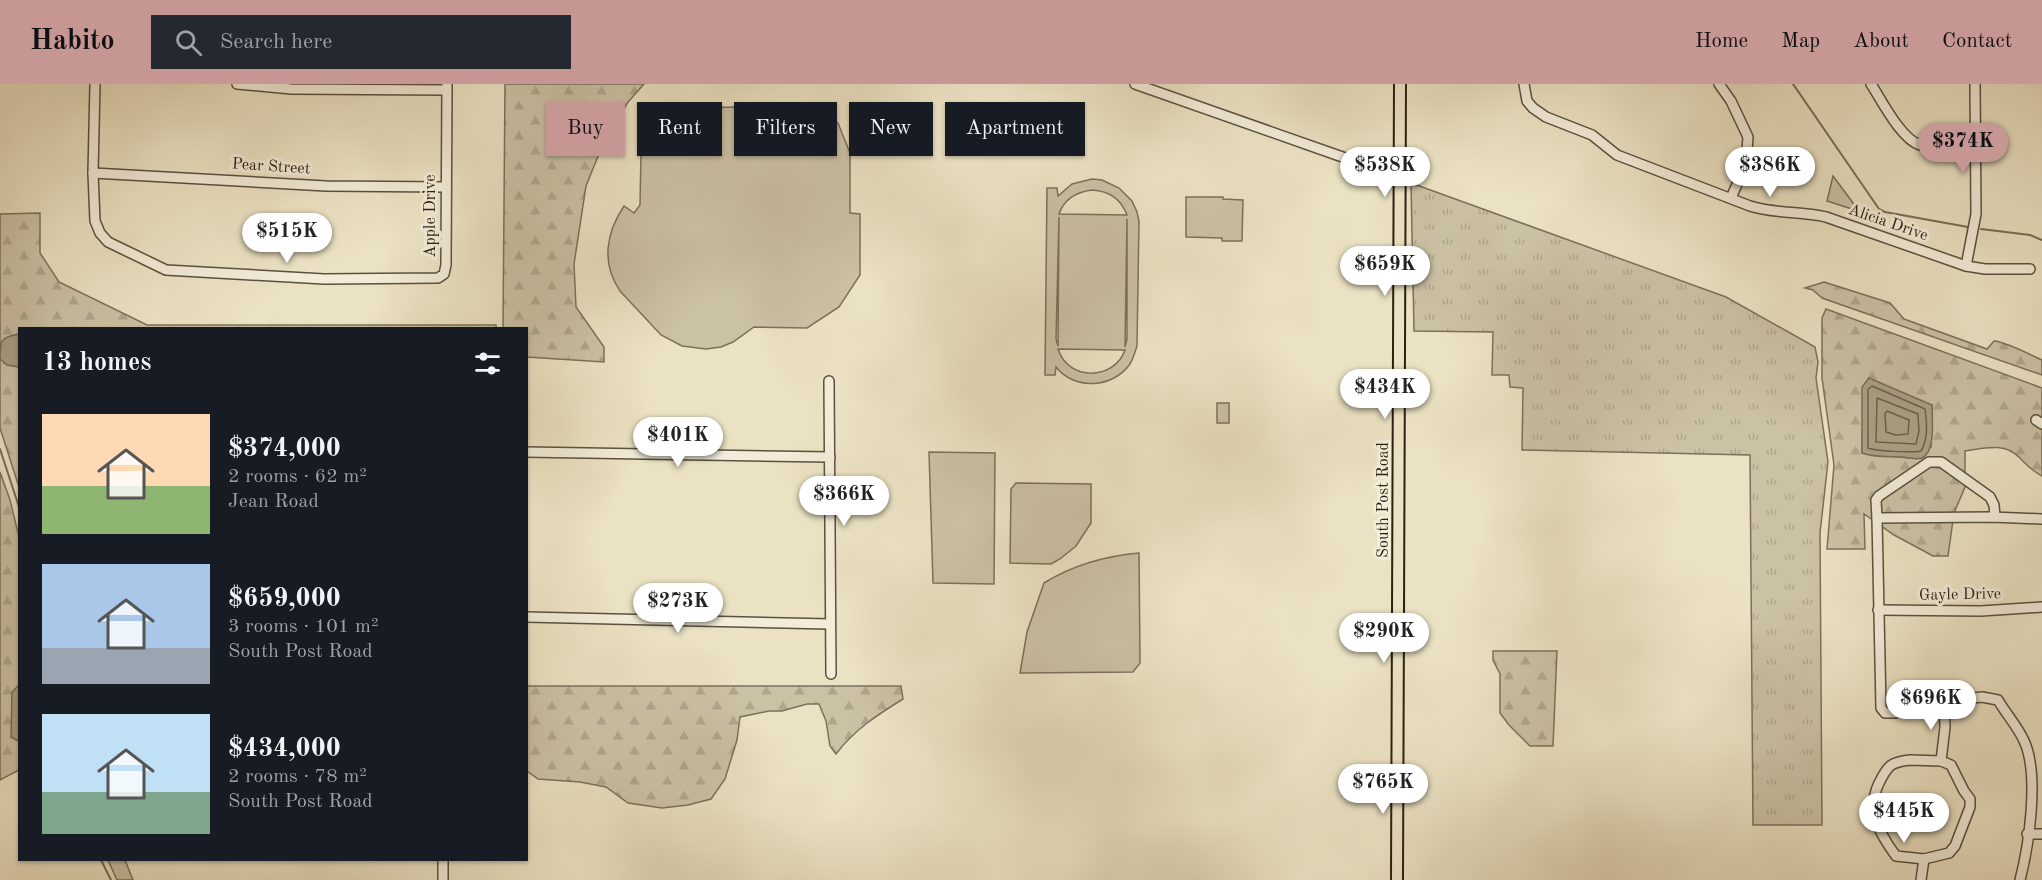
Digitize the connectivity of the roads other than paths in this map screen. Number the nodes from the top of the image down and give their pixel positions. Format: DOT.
graph roads {
  1 [pos="95,84"];
  2 [pos="237,84"];
  3 [pos="1135,84"];
  4 [pos="1400,84"];
  5 [pos="1524,84"];
  6 [pos="1719,84"];
  7 [pos="1871,84"];
  8 [pos="1975,84"];
  9 [pos="291,87"];
  10 [pos="446,87"];
  11 [pos="1976,144"];
  12 [pos="1400,165"];
  13 [pos="93,172"];
  14 [pos="446,187"];
  15 [pos="1731,198"];
  16 [pos="1966,266"];
  17 [pos="2030,269"];
  18 [pos="829,381"];
  19 [pos="528,452"];
  20 [pos="830,457"];
  21 [pos="1995,517"];
  22 [pos="1877,518"];
  23 [pos="2042,519"];
  24 [pos="2042,607"];
  25 [pos="1878,610"];
  26 [pos="528,617"];
  27 [pos="830,624"];
  28 [pos="831,674"];
  29 [pos="1907,689"];
  30 [pos="1944,703"];
  31 [pos="1907,709"];
  32 [pos="1941,761"];
  33 [pos="2027,834"];
  34 [pos="2042,834"];
  35 [pos="1924,859"];
  36 [pos="443,861"];
  37 [pos="443,880"];
  38 [pos="1397,880"];
  39 [pos="1921,880"];
  40 [pos="2020,880"];
  1 -- 13 [label="street, Apple Drive"];
  2 -- 9 [label="street"];
  3 -- 12 [label="street"];
  4 -- 12 [label="main road, South Post Road"];
  5 -- 15 [label="street, Alicia Drive"];
  6 -- 15 [label="street"];
  7 -- 11 [label="street"];
  8 -- 11 [label="street"];
  9 -- 10 [label="street"];
  10 -- 14 [label="street, Apple Drive"];
  11 -- 16 [label="street"];
  12 -- 38 [label="main road, South Post Road"];
  13 -- 14 [label="street, Pear Street"];
  13 -- 14 [label="street, Apple Drive"];
  15 -- 16 [label="street, Alicia Drive"];
  16 -- 17 [label="street, Alicia Drive"];
  18 -- 20 [label="street"];
  19 -- 20 [label="street"];
  20 -- 27 [label="street"];
  21 -- 22 [label="street"];
  21 -- 22 [label="street"];
  21 -- 23 [label="street"];
  22 -- 25 [label="street"];
  24 -- 25 [label="street, Gayle Drive"];
  25 -- 31 [label="street"];
  26 -- 27 [label="street"];
  27 -- 28 [label="street"];
  29 -- 31 [label="street"];
  30 -- 31 [label="street"];
  30 -- 32 [label="street"];
  30 -- 33 [label="street"];
  32 -- 35 [label="street"];
  32 -- 35 [label="street"];
  33 -- 34 [label="street"];
  33 -- 40 [label="street"];
  35 -- 39 [label="street"];
  36 -- 37 [label="street"];
}
